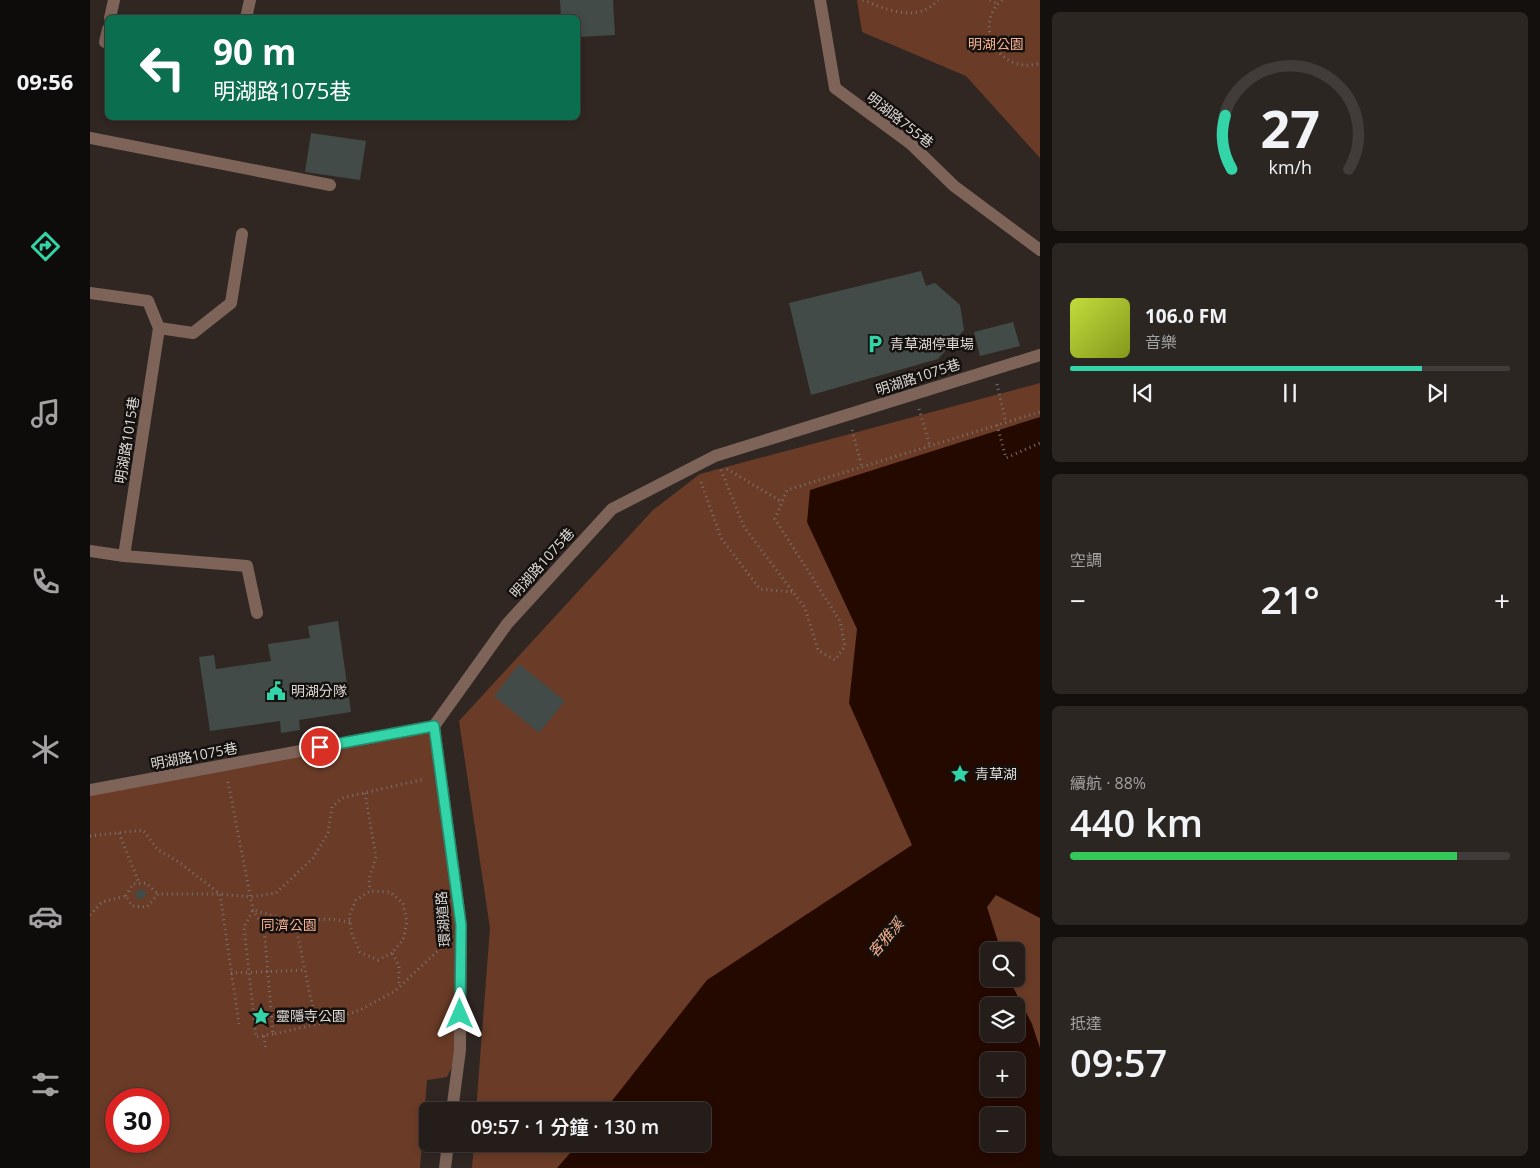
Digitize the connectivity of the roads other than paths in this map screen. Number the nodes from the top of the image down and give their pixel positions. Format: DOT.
graph roads {
  1 [pos="114,0"];
  2 [pos="250,0"];
  3 [pos="820,0"];
  4 [pos="111,15"];
  5 [pos="247,15"];
  6 [pos="90,138"];
  7 [pos="330,185"];
  8 [pos="242,234"];
  9 [pos="1040,250"];
  10 [pos="90,293"];
  11 [pos="160,328"];
  12 [pos="1040,354"];
  13 [pos="90,551"];
  14 [pos="124,556"];
  15 [pos="257,613"];
  16 [pos="434,726"];
  17 [pos="90,790"];
  18 [pos="453,1102"];
  19 [pos="447,1152"];
  20 [pos="445,1168"];
  1 -- 4 [label="street"];
  2 -- 5 [label="street"];
  3 -- 9 [label="street, 明湖路755巷"];
  6 -- 7 [label="street"];
  8 -- 11 [label="street"];
  10 -- 11 [label="street"];
  11 -- 14 [label="street, 明湖路1015巷"];
  12 -- 16 [label="street, 明湖路1075巷"];
  13 -- 14 [label="street"];
  14 -- 15 [label="street"];
  16 -- 17 [label="street, 明湖路1075巷"];
  16 -- 18 [label="street, 環湖道路"];
  19 -- 20 [label="street"];
}
